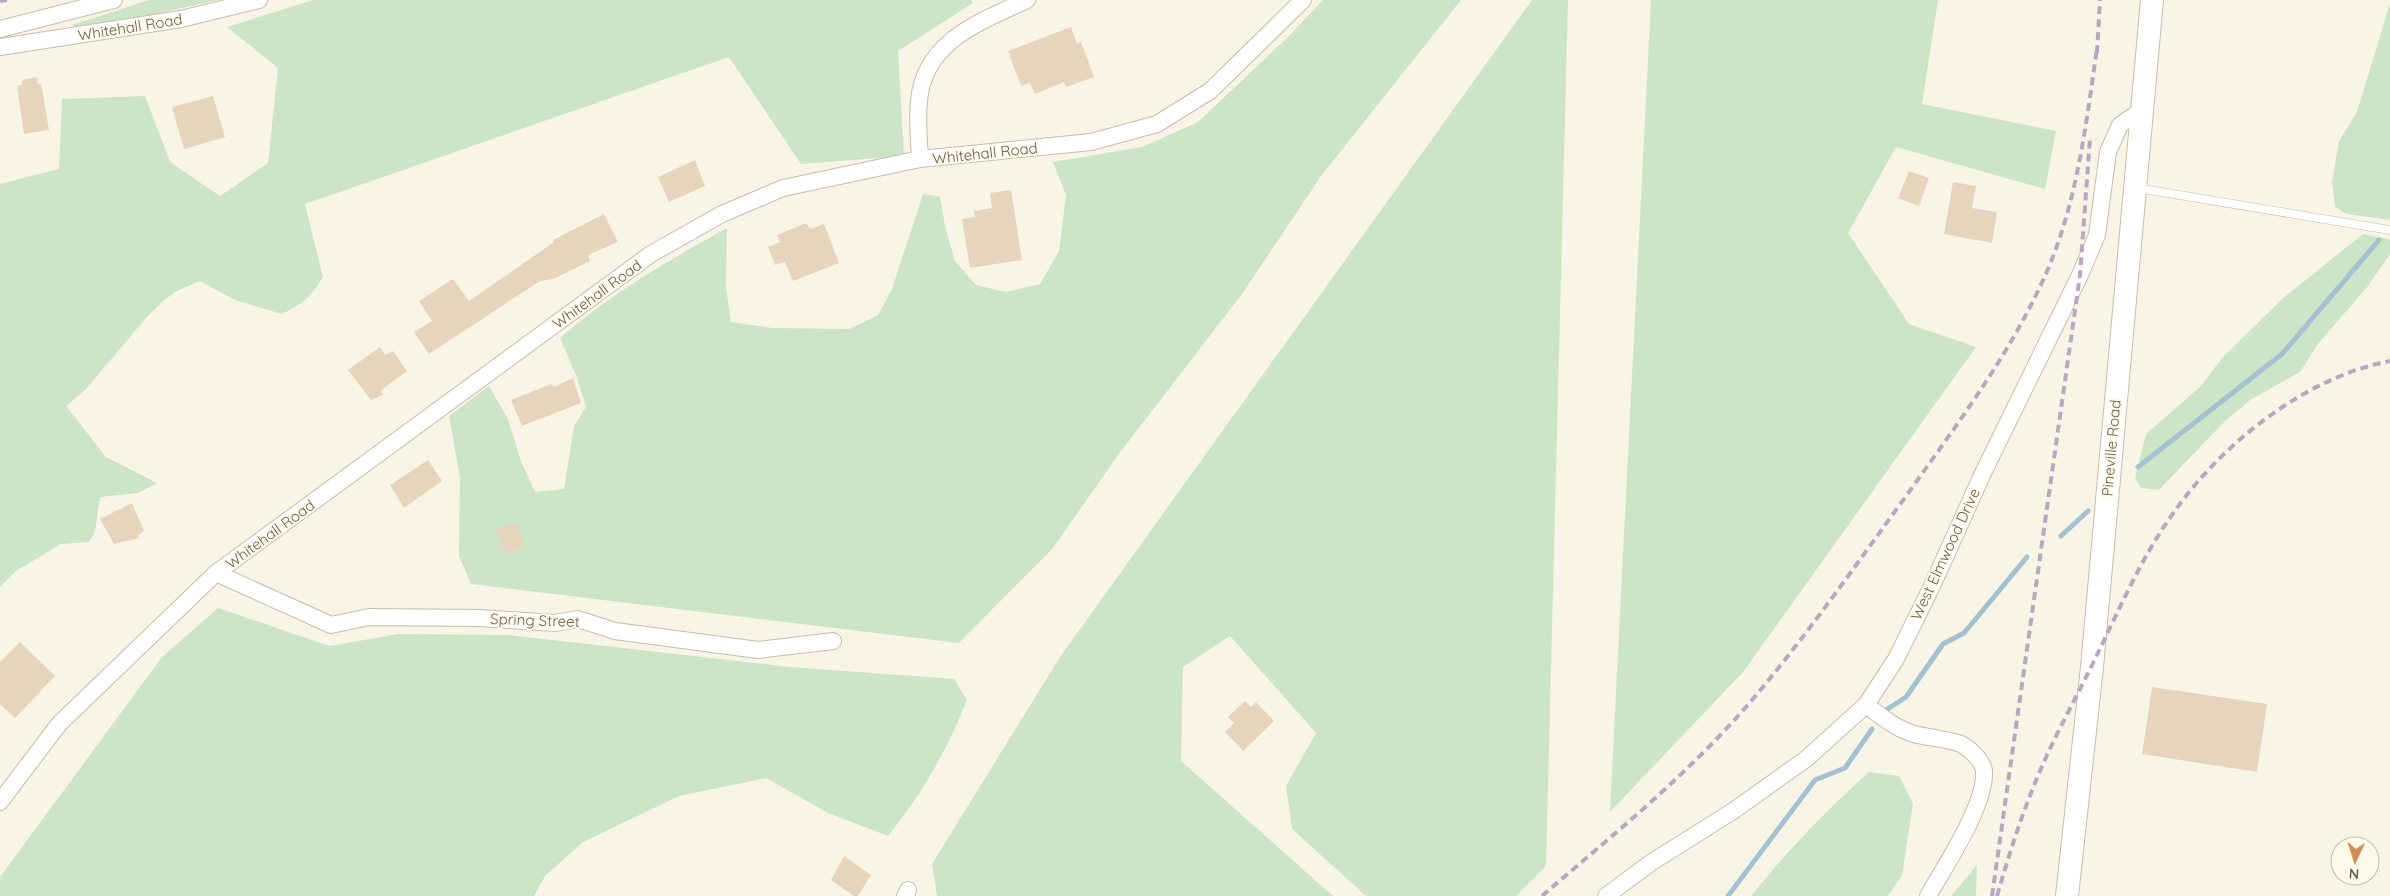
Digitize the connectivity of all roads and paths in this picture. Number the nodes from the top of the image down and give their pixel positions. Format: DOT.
graph roads {
  1 [pos="114,0"];
  2 [pos="259,0"];
  3 [pos="1027,0"];
  4 [pos="1303,0"];
  5 [pos="2152,0"];
  6 [pos="0,29"];
  7 [pos="0,47"];
  8 [pos="2142,110"];
  9 [pos="920,159"];
  10 [pos="2135,188"];
  11 [pos="2390,230"];
  12 [pos="216,573"];
  13 [pos="832,640"];
  14 [pos="1866,705"];
  15 [pos="0,802"];
  16 [pos="1606,896"];
  17 [pos="1928,896"];
  18 [pos="2067,896"];
  1 -- 6 [label="street"];
  2 -- 7 [label="street, Whitehall Road"];
  3 -- 9 [label="street"];
  4 -- 9 [label="street, Whitehall Road"];
  5 -- 8 [label="main road, Pineville Road"];
  8 -- 10 [label="main road, Pineville Road"];
  8 -- 14 [label="street, West Elmwood Drive"];
  9 -- 12 [label="street, Whitehall Road"];
  10 -- 11 [label="lane"];
  10 -- 18 [label="main road, Pineville Road"];
  12 -- 13 [label="street, Spring Street"];
  12 -- 15 [label="street, Whitehall Road"];
  14 -- 16 [label="street, West Elmwood Drive"];
  14 -- 17 [label="street"];
}
